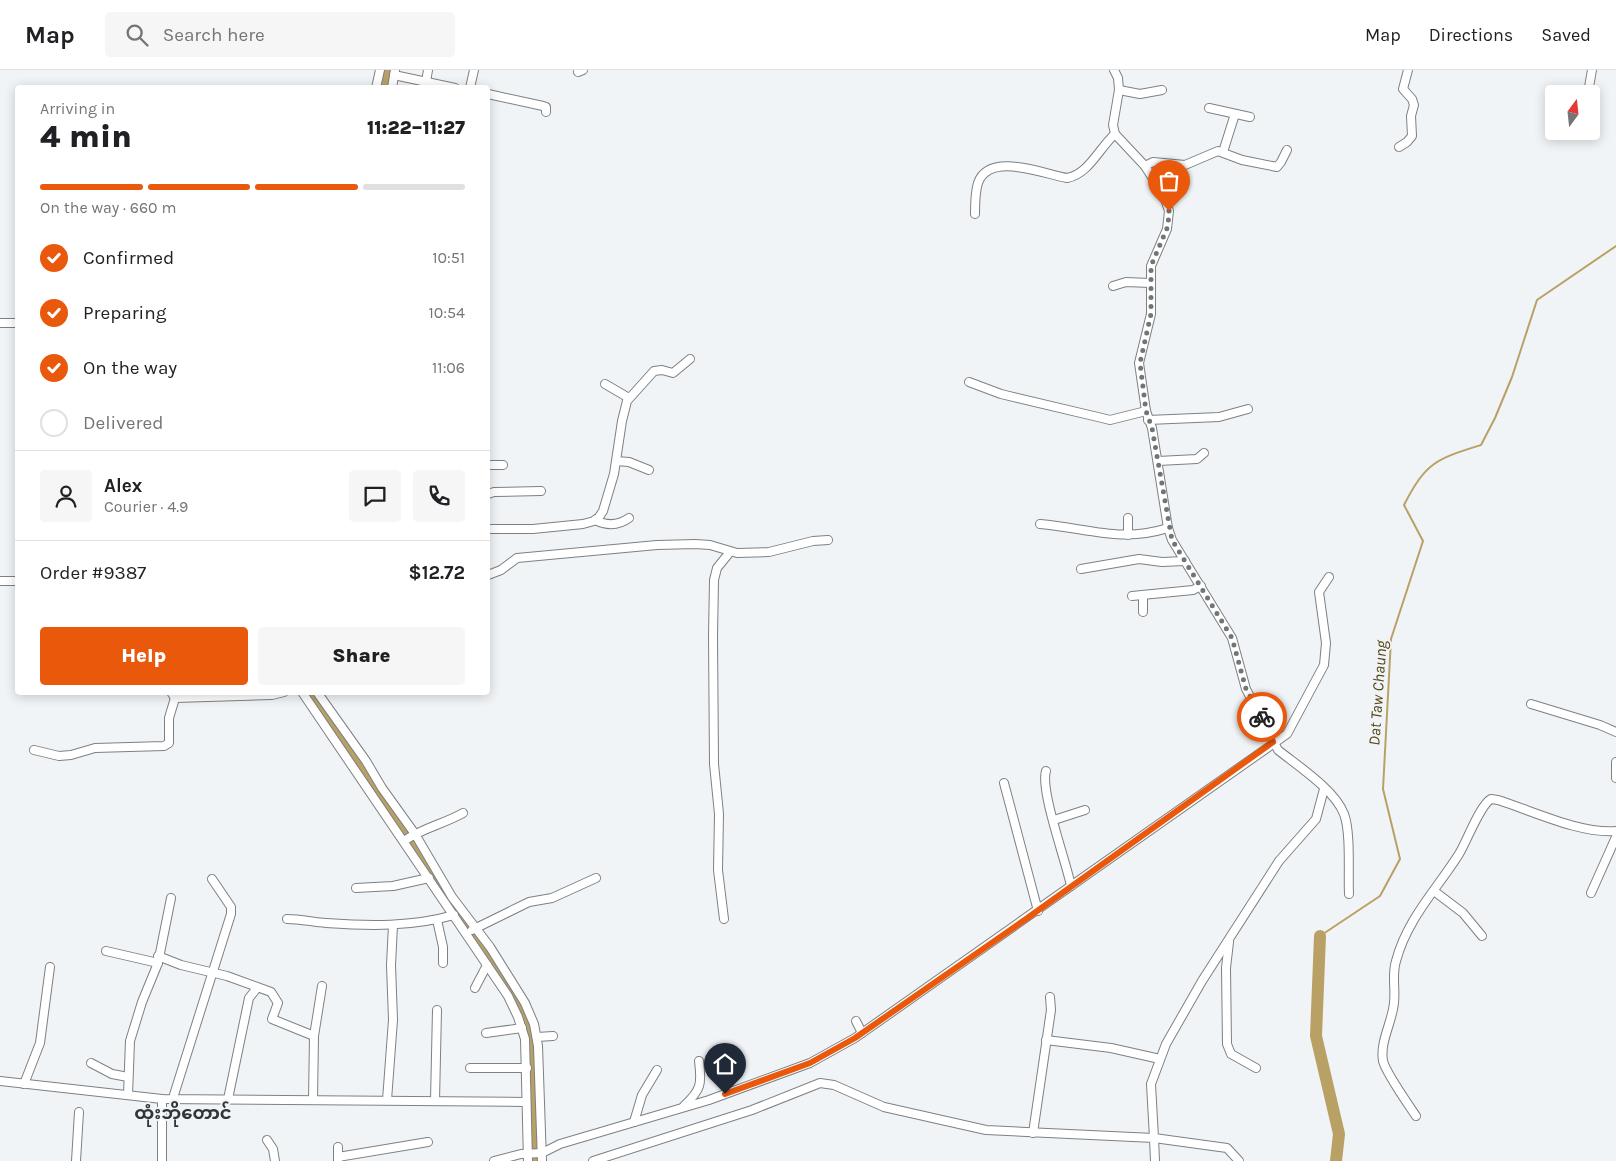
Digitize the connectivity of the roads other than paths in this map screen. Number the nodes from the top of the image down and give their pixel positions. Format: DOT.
graph roads {
  1 [pos="380,70"];
  2 [pos="428,70"];
  3 [pos="474,70"];
  4 [pos="1114,70"];
  5 [pos="1408,70"];
  6 [pos="1592,70"];
  7 [pos="395,73"];
  8 [pos="426,82"];
  9 [pos="377,85"];
  10 [pos="440,85"];
  11 [pos="471,85"];
  12 [pos="1590,85"];
  13 [pos="1119,90"];
  14 [pos="1162,90"];
  15 [pos="490,94"];
  16 [pos="1209,108"];
  17 [pos="546,112"];
  18 [pos="1235,114"];
  19 [pos="1250,117"];
  20 [pos="1114,134"];
  21 [pos="1400,147"];
  22 [pos="1287,150"];
  23 [pos="1223,152"];
  24 [pos="1145,166"];
  25 [pos="975,214"];
  26 [pos="1150,283"];
  27 [pos="1113,286"];
  28 [pos="0,322"];
  29 [pos="15,323"];
  30 [pos="690,358"];
  31 [pos="968,382"];
  32 [pos="605,384"];
  33 [pos="629,398"];
  34 [pos="1248,408"];
  35 [pos="1146,411"];
  36 [pos="1148,420"];
  37 [pos="1204,452"];
  38 [pos="616,461"];
  39 [pos="1158,461"];
  40 [pos="490,465"];
  41 [pos="503,465"];
  42 [pos="649,470"];
  43 [pos="541,491"];
  44 [pos="490,493"];
  45 [pos="629,518"];
  46 [pos="1128,518"];
  47 [pos="595,520"];
  48 [pos="1040,524"];
  49 [pos="1168,528"];
  50 [pos="490,529"];
  51 [pos="1128,535"];
  52 [pos="828,540"];
  53 [pos="730,552"];
  54 [pos="1185,561"];
  55 [pos="1081,569"];
  56 [pos="490,574"];
  57 [pos="1329,577"];
  58 [pos="0,581"];
  59 [pos="15,581"];
  60 [pos="1201,586"];
  61 [pos="1132,596"];
  62 [pos="1143,596"];
  63 [pos="1143,612"];
  64 [pos="173,695"];
  65 [pos="272,695"];
  66 [pos="304,695"];
  67 [pos="318,695"];
  68 [pos="1532,704"];
  69 [pos="1616,732"];
  70 [pos="1273,742"];
  71 [pos="34,750"];
  72 [pos="1616,762"];
  73 [pos="1046,771"];
  74 [pos="1616,778"];
  75 [pos="1004,783"];
  76 [pos="1324,789"];
  77 [pos="1084,810"];
  78 [pos="463,813"];
  79 [pos="1054,820"];
  80 [pos="1616,831"];
  81 [pos="409,837"];
  82 [pos="1616,837"];
  83 [pos="429,878"];
  84 [pos="596,878"];
  85 [pos="212,879"];
  86 [pos="1071,886"];
  87 [pos="356,888"];
  88 [pos="1434,891"];
  89 [pos="1591,893"];
  90 [pos="1349,894"];
  91 [pos="171,898"];
  92 [pos="1038,910"];
  93 [pos="454,915"];
  94 [pos="287,919"];
  95 [pos="724,919"];
  96 [pos="437,920"];
  97 [pos="393,925"];
  98 [pos="471,931"];
  99 [pos="1482,936"];
  100 [pos="1229,940"];
  101 [pos="106,951"];
  102 [pos="158,959"];
  103 [pos="443,963"];
  104 [pos="487,966"];
  105 [pos="50,967"];
  106 [pos="212,974"];
  107 [pos="322,986"];
  108 [pos="257,988"];
  109 [pos="475,988"];
  110 [pos="1050,997"];
  111 [pos="437,1010"];
  112 [pos="856,1021"];
  113 [pos="522,1028"];
  114 [pos="486,1033"];
  115 [pos="862,1033"];
  116 [pos="314,1036"];
  117 [pos="554,1036"];
  118 [pos="537,1037"];
  119 [pos="1046,1040"];
  120 [pos="1160,1060"];
  121 [pos="698,1062"];
  122 [pos="91,1064"];
  123 [pos="470,1068"];
  124 [pos="527,1068"];
  125 [pos="1256,1068"];
  126 [pos="657,1070"];
  127 [pos="128,1077"];
  128 [pos="0,1081"];
  129 [pos="24,1084"];
  130 [pos="128,1095"];
  131 [pos="173,1098"];
  132 [pos="228,1099"];
  133 [pos="313,1100"];
  134 [pos="387,1100"];
  135 [pos="435,1101"];
  136 [pos="526,1102"];
  137 [pos="162,1104"];
  138 [pos="683,1107"];
  139 [pos="79,1112"];
  140 [pos="1416,1116"];
  141 [pos="634,1122"];
  142 [pos="1033,1133"];
  143 [pos="1154,1138"];
  144 [pos="267,1140"];
  145 [pos="428,1142"];
  146 [pos="338,1147"];
  147 [pos="535,1156"];
  148 [pos="338,1159"];
  149 [pos="76,1161"];
  150 [pos="162,1161"];
  151 [pos="275,1161"];
  152 [pos="494,1161"];
  153 [pos="593,1161"];
  154 [pos="1154,1161"];
  155 [pos="1239,1161"];
  1 -- 9 [label="street"];
  2 -- 8 [label="street"];
  3 -- 11 [label="street"];
  4 -- 13 [label="street"];
  5 -- 21 [label="street"];
  6 -- 12 [label="street"];
  7 -- 8 [label="street"];
  8 -- 10 [label="street"];
  13 -- 14 [label="street"];
  13 -- 20 [label="street"];
  15 -- 17 [label="street"];
  16 -- 18 [label="street"];
  18 -- 19 [label="street"];
  18 -- 23 [label="street"];
  20 -- 24 [label="street"];
  20 -- 25 [label="street"];
  22 -- 23 [label="street"];
  23 -- 24 [label="street"];
  24 -- 26 [label="street"];
  26 -- 27 [label="street"];
  26 -- 35 [label="street"];
  28 -- 29 [label="street"];
  30 -- 33 [label="street"];
  31 -- 35 [label="street"];
  32 -- 33 [label="street"];
  33 -- 38 [label="street"];
  34 -- 36 [label="street"];
  35 -- 36 [label="street"];
  36 -- 39 [label="street"];
  37 -- 39 [label="street"];
  38 -- 42 [label="street"];
  38 -- 47 [label="street"];
  39 -- 49 [label="street"];
  40 -- 41 [label="street"];
  43 -- 44 [label="street"];
  45 -- 47 [label="street"];
  46 -- 51 [label="street"];
  47 -- 50 [label="street"];
  48 -- 51 [label="street"];
  49 -- 51 [label="street"];
  49 -- 54 [label="street"];
  52 -- 53 [label="street"];
  53 -- 56 [label="street"];
  53 -- 95 [label="street"];
  54 -- 55 [label="street"];
  54 -- 60 [label="street"];
  57 -- 70 [label="street"];
  58 -- 59 [label="street"];
  60 -- 62 [label="street"];
  60 -- 70 [label="street"];
  61 -- 62 [label="street"];
  62 -- 63 [label="street"];
  64 -- 65 [label="street"];
  64 -- 71 [label="street"];
  66 -- 81 [label="street"];
  67 -- 81 [label="street"];
  68 -- 69 [label="street"];
  70 -- 76 [label="street"];
  70 -- 86 [label="street"];
  72 -- 74 [label="street"];
  73 -- 79 [label="street"];
  75 -- 92 [label="street"];
  76 -- 90 [label="street"];
  76 -- 100 [label="street"];
  77 -- 79 [label="street"];
  78 -- 81 [label="street"];
  79 -- 86 [label="street"];
  80 -- 88 [label="street"];
  81 -- 83 [label="street"];
  81 -- 98 [label="street"];
  82 -- 89 [label="street"];
  83 -- 87 [label="street"];
  83 -- 93 [label="street"];
  84 -- 98 [label="street"];
  85 -- 106 [label="street"];
  86 -- 92 [label="street"];
  88 -- 99 [label="street"];
  88 -- 140 [label="street"];
  91 -- 102 [label="street"];
  92 -- 115 [label="street"];
  93 -- 96 [label="street"];
  93 -- 98 [label="street"];
  94 -- 97 [label="street"];
  96 -- 97 [label="street"];
  96 -- 103 [label="street"];
  97 -- 134 [label="street"];
  98 -- 104 [label="street"];
  98 -- 118 [label="street"];
  100 -- 120 [label="street"];
  100 -- 125 [label="street"];
  101 -- 102 [label="street"];
  102 -- 106 [label="street"];
  102 -- 127 [label="street"];
  104 -- 109 [label="street"];
  104 -- 113 [label="street"];
  105 -- 129 [label="street"];
  106 -- 108 [label="street"];
  106 -- 131 [label="street"];
  107 -- 116 [label="street"];
  108 -- 116 [label="street"];
  108 -- 132 [label="street"];
  110 -- 119 [label="street"];
  111 -- 135 [label="street"];
  112 -- 115 [label="street"];
  113 -- 114 [label="street"];
  113 -- 124 [label="street"];
  115 -- 138 [label="street"];
  116 -- 133 [label="street"];
  117 -- 118 [label="street"];
  118 -- 147 [label="street"];
  119 -- 120 [label="street"];
  119 -- 142 [label="street"];
  120 -- 143 [label="street"];
  121 -- 138 [label="street"];
  122 -- 127 [label="street"];
  123 -- 124 [label="street"];
  124 -- 136 [label="street"];
  126 -- 141 [label="street"];
  127 -- 130 [label="street"];
  128 -- 129 [label="street"];
  129 -- 130 [label="street"];
  130 -- 137 [label="street"];
  131 -- 132 [label="street"];
  131 -- 137 [label="street"];
  132 -- 133 [label="street"];
  133 -- 134 [label="street"];
  134 -- 135 [label="street"];
  135 -- 136 [label="street"];
  136 -- 147 [label="street"];
  137 -- 150 [label="street"];
  138 -- 141 [label="street"];
  139 -- 149 [label="street"];
  141 -- 147 [label="street"];
  142 -- 143 [label="street"];
  142 -- 153 [label="street"];
  143 -- 154 [label="street"];
  143 -- 155 [label="street"];
  144 -- 151 [label="street"];
  145 -- 148 [label="street"];
  146 -- 148 [label="street"];
  147 -- 152 [label="street"];
}
